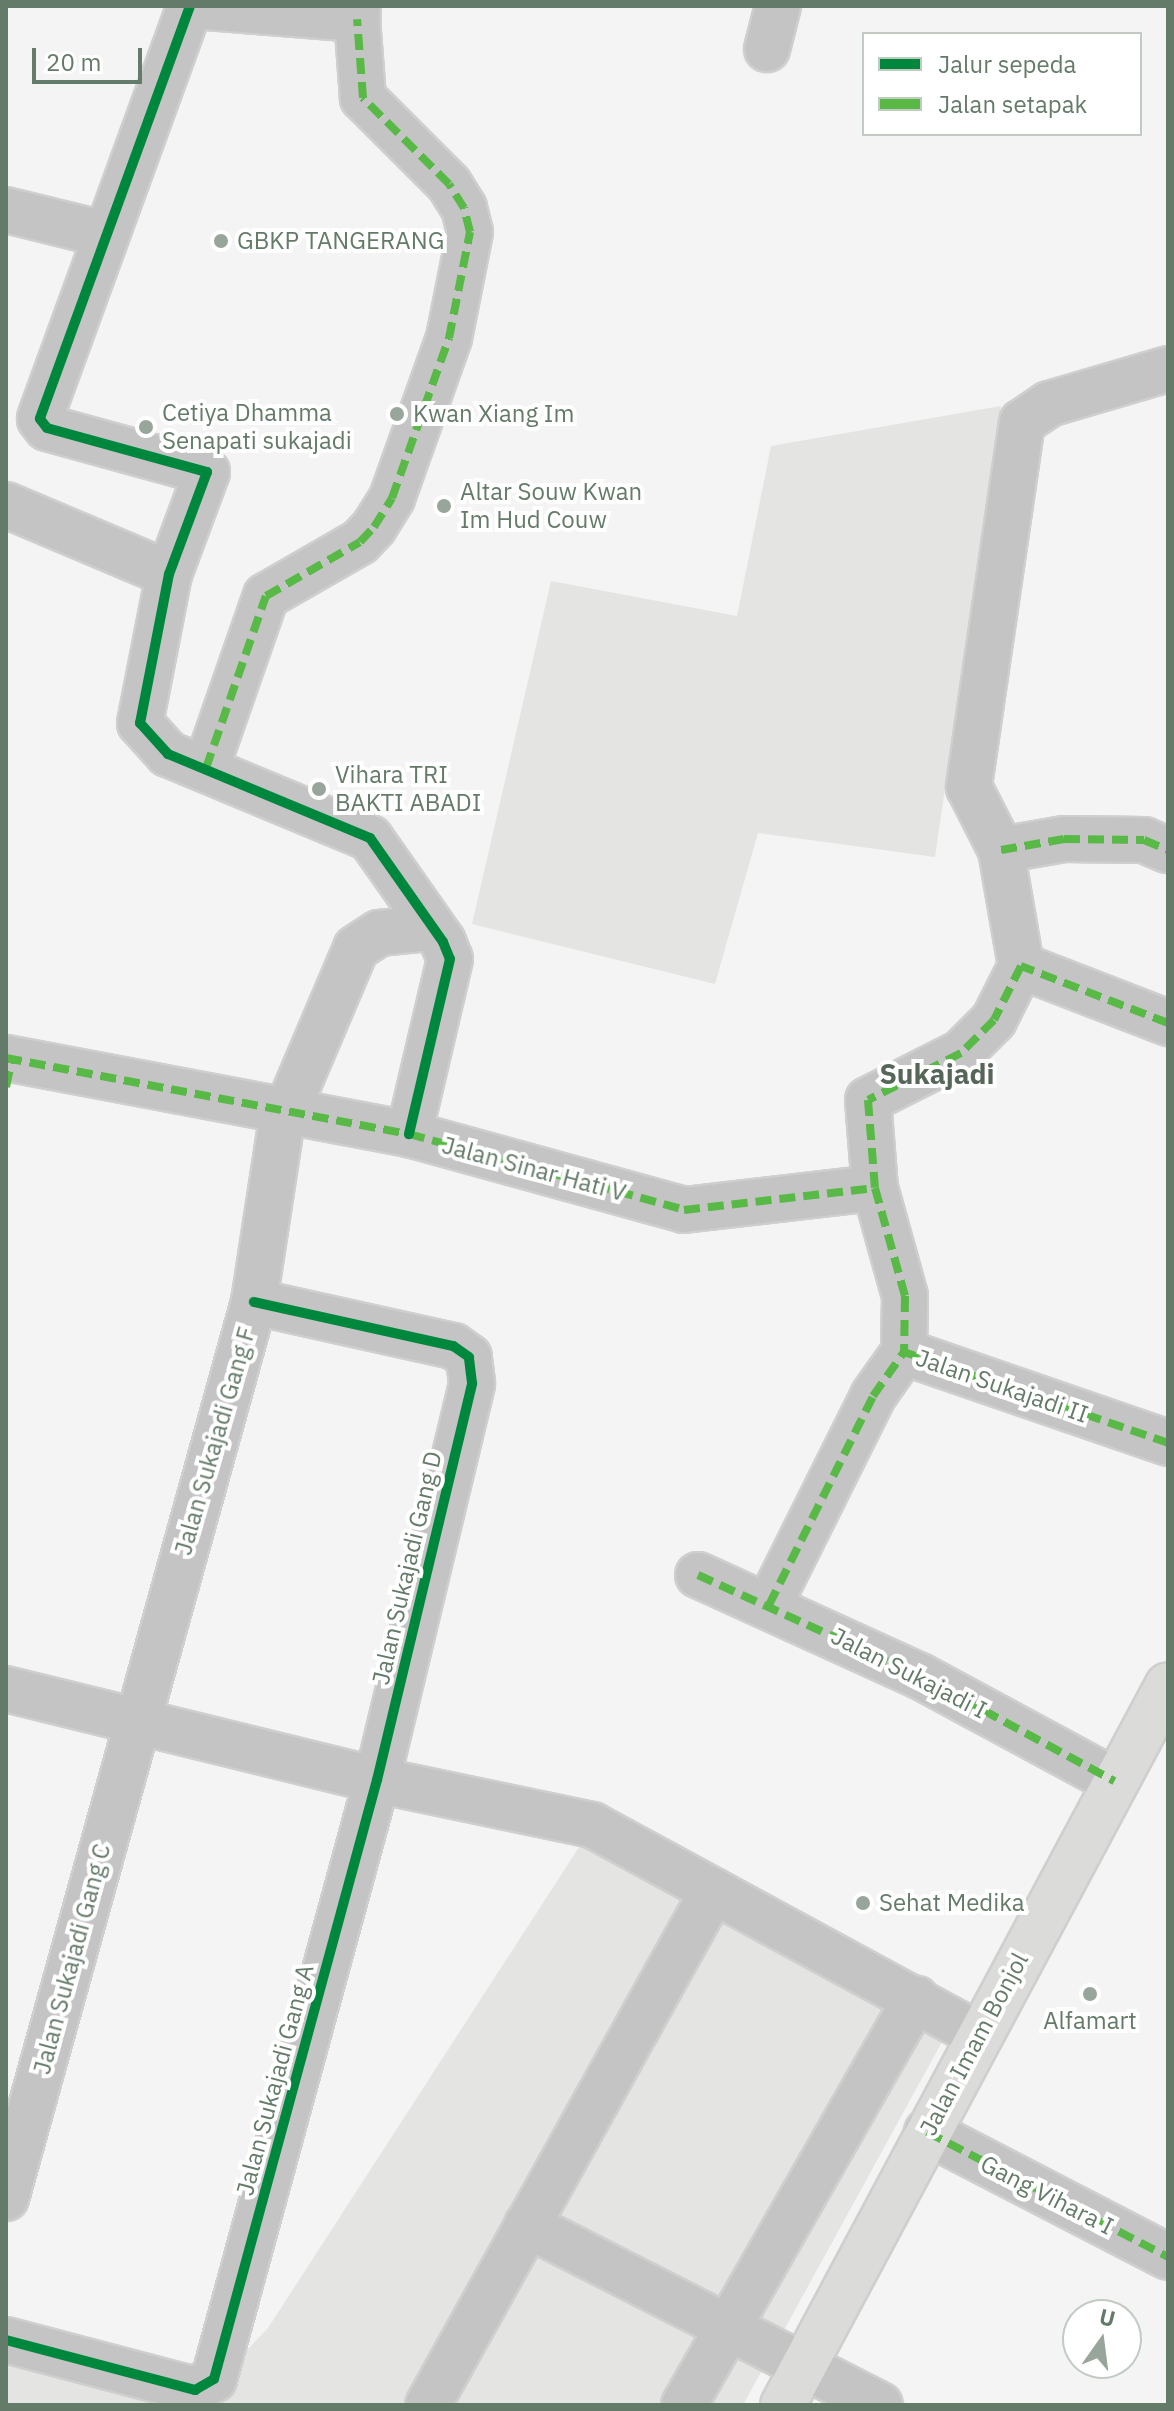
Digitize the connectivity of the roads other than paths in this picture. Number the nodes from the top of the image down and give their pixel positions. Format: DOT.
graph roads {
  1 [pos="192,6"];
  2 [pos="778,6"];
  3 [pos="357,13"];
  4 [pos="767,49"];
  5 [pos="6,210"];
  6 [pos="104,234"];
  7 [pos="1168,369"];
  8 [pos="6,505"];
  9 [pos="169,574"];
  10 [pos="206,768"];
  11 [pos="1001,850"];
  12 [pos="1168,850"];
  13 [pos="428,928"];
  14 [pos="1021,966"];
  15 [pos="1168,1023"];
  16 [pos="8,1068"];
  17 [pos="287,1114"];
  18 [pos="409,1134"];
  19 [pos="875,1188"];
  20 [pos="254,1302"];
  21 [pos="904,1352"];
  22 [pos="1168,1443"];
  23 [pos="698,1575"];
  24 [pos="769,1605"];
  25 [pos="1168,1685"];
  26 [pos="6,1689"];
  27 [pos="137,1719"];
  28 [pos="377,1780"];
  29 [pos="1114,1781"];
  30 [pos="713,1891"];
  31 [pos="916,1999"];
  32 [pos="978,2035"];
  33 [pos="927,2132"];
  34 [pos="6,2198"];
  35 [pos="527,2225"];
  36 [pos="1168,2257"];
  37 [pos="729,2326"];
  38 [pos="6,2340"];
  39 [pos="804,2366"];
  40 [pos="428,2405"];
  41 [pos="684,2405"];
  42 [pos="783,2405"];
  43 [pos="880,2405"];
  1 -- 3 [label="street"];
  1 -- 6 [label="street"];
  2 -- 4 [label="street"];
  3 -- 10 [label="street"];
  5 -- 6 [label="street"];
  6 -- 9 [label="street"];
  7 -- 11 [label="street"];
  8 -- 9 [label="street"];
  9 -- 10 [label="street"];
  10 -- 13 [label="street"];
  11 -- 12 [label="street"];
  11 -- 14 [label="street"];
  13 -- 17 [label="street, Jalan Sukajadi Gang F"];
  13 -- 18 [label="street"];
  14 -- 15 [label="street"];
  14 -- 19 [label="street, Jalan Sukajadi II"];
  16 -- 17 [label="street, Jalan Sinar Hati V"];
  17 -- 18 [label="street, Jalan Sinar Hati V"];
  17 -- 20 [label="street, Jalan Sukajadi Gang F"];
  18 -- 19 [label="street, Jalan Sinar Hati V"];
  19 -- 21 [label="street, Jalan Sukajadi II"];
  20 -- 27 [label="street, Jalan Sukajadi Gang F"];
  20 -- 28 [label="street, Jalan Sukajadi Gang D"];
  21 -- 22 [label="street, Jalan Sukajadi II"];
  21 -- 24 [label="street"];
  23 -- 24 [label="street, Jalan Sukajadi I"];
  24 -- 29 [label="street, Jalan Sukajadi I"];
  25 -- 29 [label="main road, Jalan Imam Bonjol"];
  26 -- 27 [label="street"];
  27 -- 28 [label="street"];
  27 -- 34 [label="street, Jalan Sukajadi Gang C"];
  28 -- 30 [label="street"];
  28 -- 38 [label="street, Jalan Sukajadi Gang A"];
  29 -- 32 [label="main road, Jalan Imam Bonjol"];
  30 -- 31 [label="street"];
  30 -- 35 [label="street"];
  31 -- 32 [label="street"];
  31 -- 37 [label="street"];
  32 -- 33 [label="main road, Jalan Imam Bonjol"];
  33 -- 36 [label="street, Gang Vihara I"];
  33 -- 39 [label="main road, Jalan Imam Bonjol"];
  35 -- 37 [label="street"];
  35 -- 40 [label="street"];
  37 -- 39 [label="street"];
  37 -- 41 [label="street"];
  39 -- 42 [label="main road, Jalan Imam Bonjol"];
  39 -- 43 [label="street"];
}
